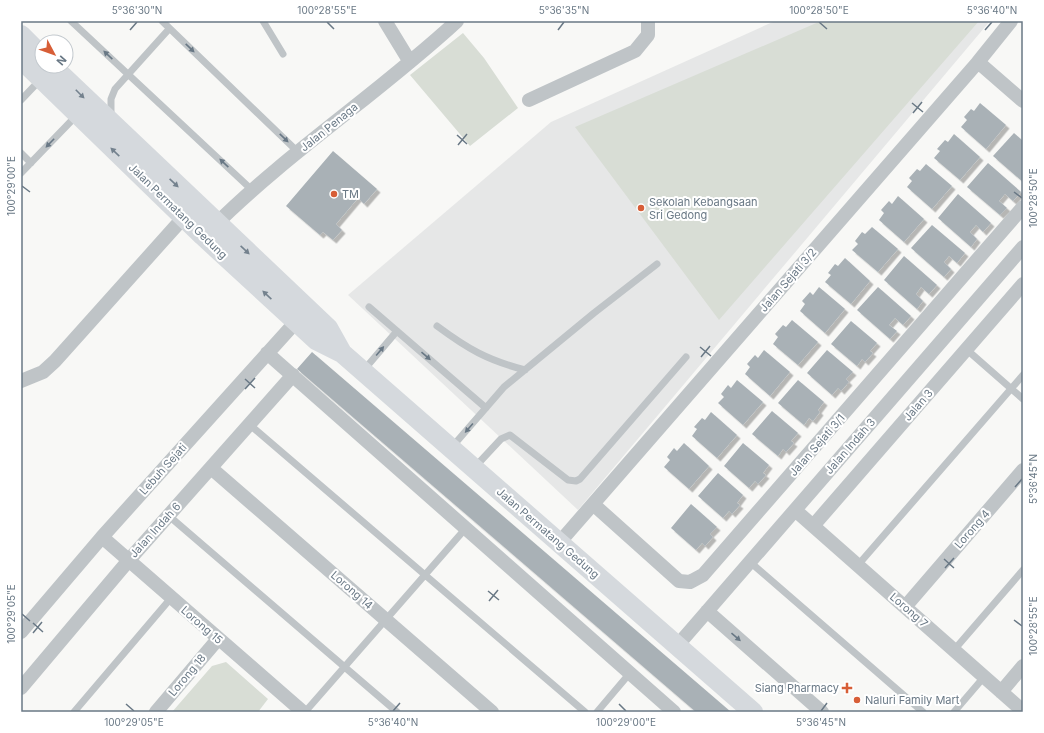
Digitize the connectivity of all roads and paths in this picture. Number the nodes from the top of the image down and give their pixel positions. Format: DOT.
graph roads {
  1 [pos="72,21"];
  2 [pos="162,21"];
  3 [pos="263,21"];
  4 [pos="385,21"];
  5 [pos="1011,21"];
  6 [pos="456,22"];
  7 [pos="649,23"];
  8 [pos="169,29"];
  9 [pos="21,35"];
  10 [pos="34,48"];
  11 [pos="283,54"];
  12 [pos="21,59"];
  13 [pos="410,62"];
  14 [pos="978,62"];
  15 [pos="34,66"];
  16 [pos="45,74"];
  17 [pos="47,74"];
  18 [pos="47,74"];
  19 [pos="128,74"];
  20 [pos="21,100"];
  21 [pos="529,100"];
  22 [pos="1023,102"];
  23 [pos="78,115"];
  24 [pos="112,124"];
  25 [pos="298,152"];
  26 [pos="21,153"];
  27 [pos="31,163"];
  28 [pos="21,173"];
  29 [pos="252,190"];
  30 [pos="1023,207"];
  31 [pos="184,217"];
  32 [pos="210,229"];
  33 [pos="1023,247"];
  34 [pos="657,264"];
  35 [pos="1023,284"];
  36 [pos="370,307"];
  37 [pos="301,315"];
  38 [pos="437,326"];
  39 [pos="397,331"];
  40 [pos="966,349"];
  41 [pos="268,353"];
  42 [pos="686,357"];
  43 [pos="525,370"];
  44 [pos="363,371"];
  45 [pos="293,375"];
  46 [pos="1023,375"];
  47 [pos="21,381"];
  48 [pos="1011,388"];
  49 [pos="1023,399"];
  50 [pos="486,408"];
  51 [pos="250,425"];
  52 [pos="451,448"];
  53 [pos="211,468"];
  54 [pos="474,468"];
  55 [pos="1023,470"];
  56 [pos="593,504"];
  57 [pos="795,510"];
  58 [pos="169,516"];
  59 [pos="813,526"];
  60 [pos="466,528"];
  61 [pos="102,537"];
  62 [pos="560,543"];
  63 [pos="129,560"];
  64 [pos="750,562"];
  65 [pos="858,566"];
  66 [pos="1023,570"];
  67 [pos="425,574"];
  68 [pos="171,598"];
  69 [pos="905,607"];
  70 [pos="707,611"];
  71 [pos="386,619"];
  72 [pos="21,632"];
  73 [pos="218,639"];
  74 [pos="677,646"];
  75 [pos="954,650"];
  76 [pos="1023,666"];
  77 [pos="344,667"];
  78 [pos="630,673"];
  79 [pos="984,677"];
  80 [pos="21,688"];
  81 [pos="1001,692"];
  82 [pos="1023,711"];
  83 [pos="74,712"];
  84 [pos="156,712"];
  85 [pos="304,712"];
  86 [pos="397,712"];
  87 [pos="492,712"];
  88 [pos="585,712"];
  89 [pos="597,712"];
  90 [pos="674,712"];
  91 [pos="754,712"];
  92 [pos="822,712"];
  93 [pos="923,712"];
  94 [pos="954,712"];
  19 -- 1 [label="lane, one-way"];
  2 -- 8 [label="lane"];
  3 -- 11 [label="lane"];
  4 -- 13 [label="street"];
  5 -- 14 [label="street, Jalan Sejati 3/2"];
  6 -- 13 [label="street, Jalan Penaga"];
  7 -- 21 [label="street"];
  8 -- 19 [label="lane"];
  8 -- 25 [label="lane, one-way"];
  9 -- 10 [label="main road"];
  12 -- 15 [label="main road, Jalan Permatang Gedung"];
  13 -- 25 [label="street, Jalan Penaga"];
  14 -- 22 [label="street"];
  14 -- 56 [label="street, Jalan Sejati 3/2"];
  16 -- 20 [label="lane"];
  17 -- 23 [label="main road, Jalan Permatang Gedung"];
  18 -- 24 [label="main road, Jalan Permatang Gedung, one-way"];
  19 -- 24 [label="lane"];
  29 -- 19 [label="lane, one-way"];
  23 -- 27 [label="lane, one-way"];
  31 -- 23 [label="main road, Jalan Permatang Gedung, one-way"];
  24 -- 32 [label="main road, Jalan Permatang Gedung, one-way"];
  25 -- 29 [label="street, Jalan Penaga"];
  26 -- 27 [label="lane"];
  27 -- 28 [label="lane"];
  29 -- 32 [label="street, Jalan Penaga"];
  30 -- 56 [label="street, Jalan Sejati 3/1"];
  31 -- 32 [label="main road, Jalan Permatang Gedung"];
  31 -- 47 [label="street"];
  32 -- 37 [label="main road, Jalan Permatang Gedung"];
  33 -- 57 [label="street, Jalan Indah 3"];
  34 -- 43 [label="lane"];
  35 -- 40 [label="street, Jalan 3"];
  36 -- 39 [label="lane"];
  37 -- 41 [label="street, Lebuh Sejati"];
  37 -- 44 [label="main road, Jalan Permatang Gedung"];
  38 -- 43 [label="lane"];
  44 -- 39 [label="lane, one-way"];
  39 -- 50 [label="lane, one-way"];
  40 -- 48 [label="lane"];
  40 -- 59 [label="street, Jalan 3"];
  41 -- 45 [label="street"];
  41 -- 61 [label="street, Lebuh Sejati"];
  42 -- 54 [label="lane"];
  43 -- 50 [label="lane"];
  44 -- 52 [label="main road, Jalan Permatang Gedung"];
  45 -- 51 [label="street, Jalan Indah 6"];
  45 -- 60 [label="street"];
  46 -- 48 [label="lane"];
  48 -- 49 [label="lane"];
  48 -- 65 [label="lane"];
  50 -- 52 [label="lane, one-way"];
  51 -- 53 [label="street, Jalan Indah 6"];
  51 -- 67 [label="lane"];
  52 -- 54 [label="main road, Jalan Permatang Gedung"];
  53 -- 58 [label="street, Jalan Indah 6"];
  53 -- 71 [label="street, Lorong 14"];
  54 -- 62 [label="main road, Jalan Permatang Gedung"];
  55 -- 69 [label="street, Lorong 4"];
  56 -- 62 [label="street, Jalan Sejati 3/2"];
  57 -- 59 [label="street, Lorong 7"];
  57 -- 64 [label="street, Jalan Indah 3"];
  58 -- 63 [label="street, Jalan Indah 6"];
  58 -- 77 [label="lane"];
  59 -- 65 [label="street, Lorong 7"];
  60 -- 67 [label="lane"];
  60 -- 78 [label="street"];
  61 -- 63 [label="street, Lorong 15"];
  61 -- 72 [label="street, Lebuh Sejati"];
  62 -- 74 [label="main road, Jalan Permatang Gedung"];
  63 -- 68 [label="street, Lorong 15"];
  63 -- 80 [label="street, Jalan Indah 6"];
  64 -- 70 [label="street, Jalan Indah 3"];
  64 -- 93 [label="lane"];
  65 -- 69 [label="street, Lorong 7"];
  66 -- 75 [label="lane"];
  67 -- 71 [label="lane"];
  67 -- 88 [label="lane"];
  68 -- 73 [label="street, Lorong 15"];
  68 -- 83 [label="lane"];
  69 -- 75 [label="street, Lorong 7"];
  70 -- 74 [label="street, Jalan Indah 3"];
  70 -- 92 [label="street, one-way"];
  71 -- 77 [label="lane"];
  71 -- 87 [label="street, Lorong 14"];
  73 -- 84 [label="street, Lorong 18"];
  73 -- 85 [label="street, Lorong 15"];
  74 -- 91 [label="main road, Jalan Permatang Gedung"];
  75 -- 79 [label="street, Lorong 7"];
  76 -- 81 [label="street"];
  77 -- 85 [label="lane"];
  77 -- 86 [label="lane"];
  78 -- 89 [label="lane"];
  78 -- 90 [label="street"];
  79 -- 81 [label="street, Lorong 7"];
  79 -- 94 [label="lane"];
  81 -- 82 [label="street, Lorong 7"];
}
